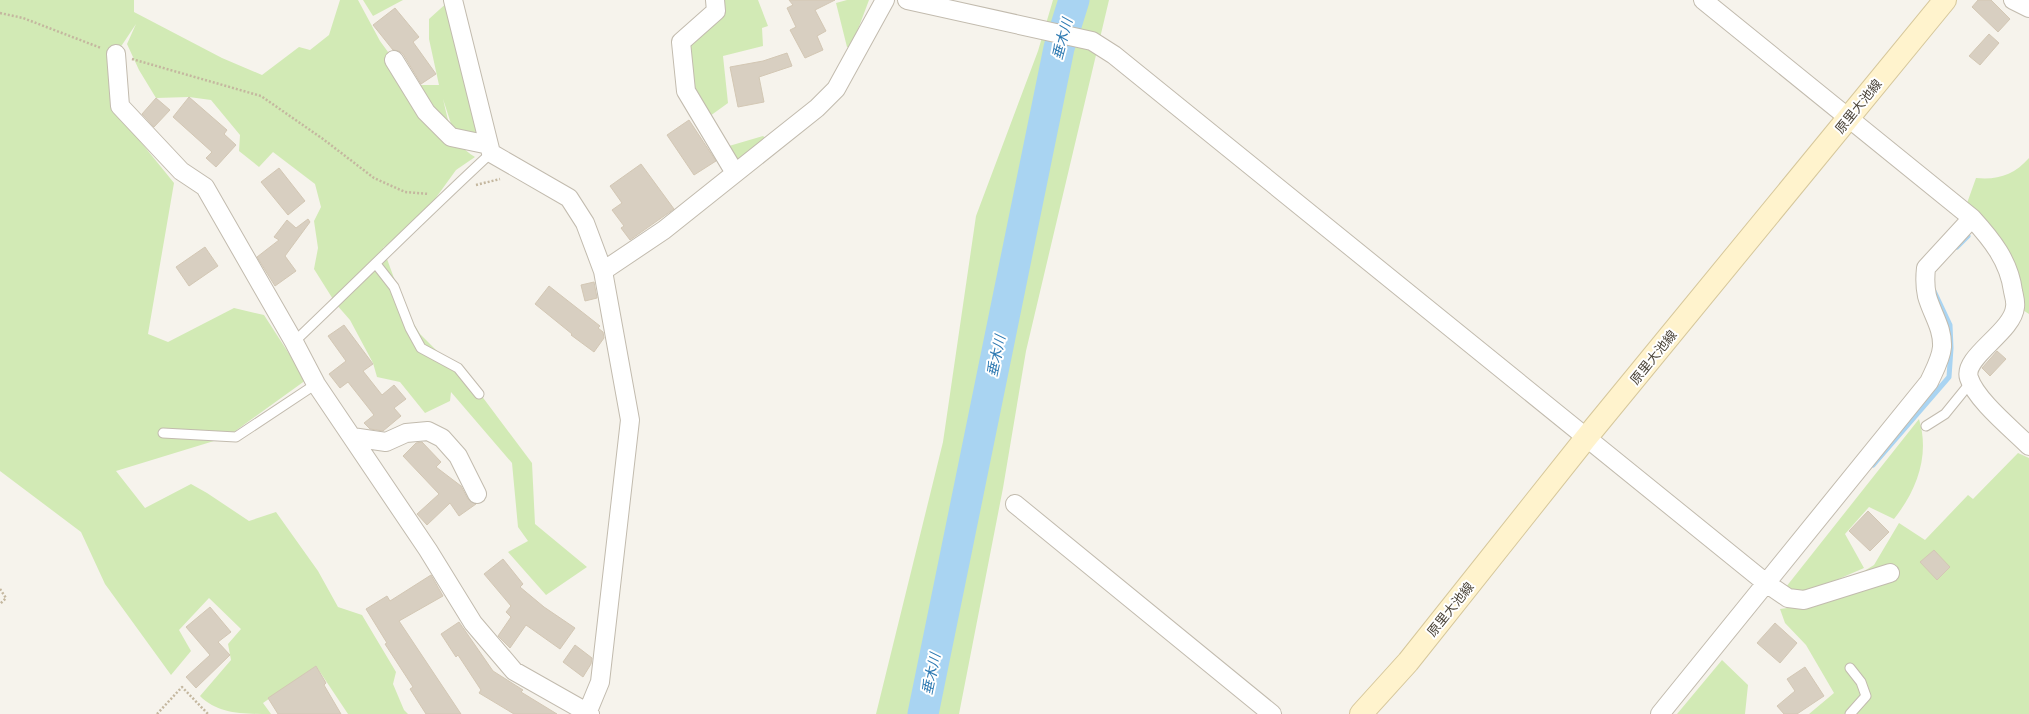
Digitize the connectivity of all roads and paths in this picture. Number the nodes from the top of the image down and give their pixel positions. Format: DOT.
graph roads {
  1 [pos="453,0"];
  2 [pos="715,0"];
  3 [pos="885,0"];
  4 [pos="907,0"];
  5 [pos="1703,0"];
  6 [pos="1945,0"];
  7 [pos="2013,0"];
  8 [pos="2029,8"];
  9 [pos="0,13"];
  10 [pos="116,54"];
  11 [pos="394,60"];
  12 [pos="1849,117"];
  13 [pos="490,149"];
  14 [pos="524,172"];
  15 [pos="735,173"];
  16 [pos="452,189"];
  17 [pos="1972,218"];
  18 [pos="376,264"];
  19 [pos="602,271"];
  20 [pos="294,342"];
  21 [pos="1971,382"];
  22 [pos="316,384"];
  23 [pos="479,394"];
  24 [pos="1926,426"];
  25 [pos="163,433"];
  26 [pos="352,437"];
  27 [pos="1586,438"];
  28 [pos="2029,446"];
  29 [pos="477,494"];
  30 [pos="1015,504"];
  31 [pos="1890,573"];
  32 [pos="1766,583"];
  33 [pos="0,589"];
  34 [pos="0,604"];
  35 [pos="1850,668"];
  36 [pos="588,713"];
  37 [pos="157,714"];
  38 [pos="208,714"];
  39 [pos="1272,714"];
  40 [pos="1361,714"];
  41 [pos="1660,714"];
  42 [pos="1850,714"];
  1 -- 13 [label="street"];
  2 -- 15 [label="street"];
  3 -- 15 [label="street"];
  4 -- 27 [label="street"];
  5 -- 12 [label="street"];
  6 -- 12 [label="main road, 原里大池線"];
  7 -- 8 [label="street"];
  9 -- 10 [label="path"];
  10 -- 16 [label="path"];
  10 -- 20 [label="street"];
  11 -- 13 [label="street"];
  12 -- 17 [label="street"];
  12 -- 27 [label="main road, 原里大池線"];
  13 -- 14 [label="street"];
  13 -- 16 [label="lane"];
  14 -- 16 [label="path"];
  14 -- 19 [label="street"];
  15 -- 19 [label="street"];
  16 -- 18 [label="lane"];
  17 -- 21 [label="street"];
  17 -- 32 [label="street"];
  18 -- 20 [label="lane"];
  18 -- 23 [label="lane"];
  19 -- 36 [label="street"];
  20 -- 22 [label="street"];
  21 -- 24 [label="lane"];
  21 -- 28 [label="street"];
  22 -- 25 [label="lane"];
  22 -- 26 [label="street"];
  26 -- 29 [label="street"];
  26 -- 36 [label="street"];
  27 -- 32 [label="street"];
  27 -- 40 [label="main road, 原里大池線"];
  30 -- 39 [label="street"];
  31 -- 32 [label="street"];
  32 -- 41 [label="street"];
  33 -- 34 [label="path"];
  35 -- 42 [label="lane"];
  37 -- 38 [label="path"];
}
